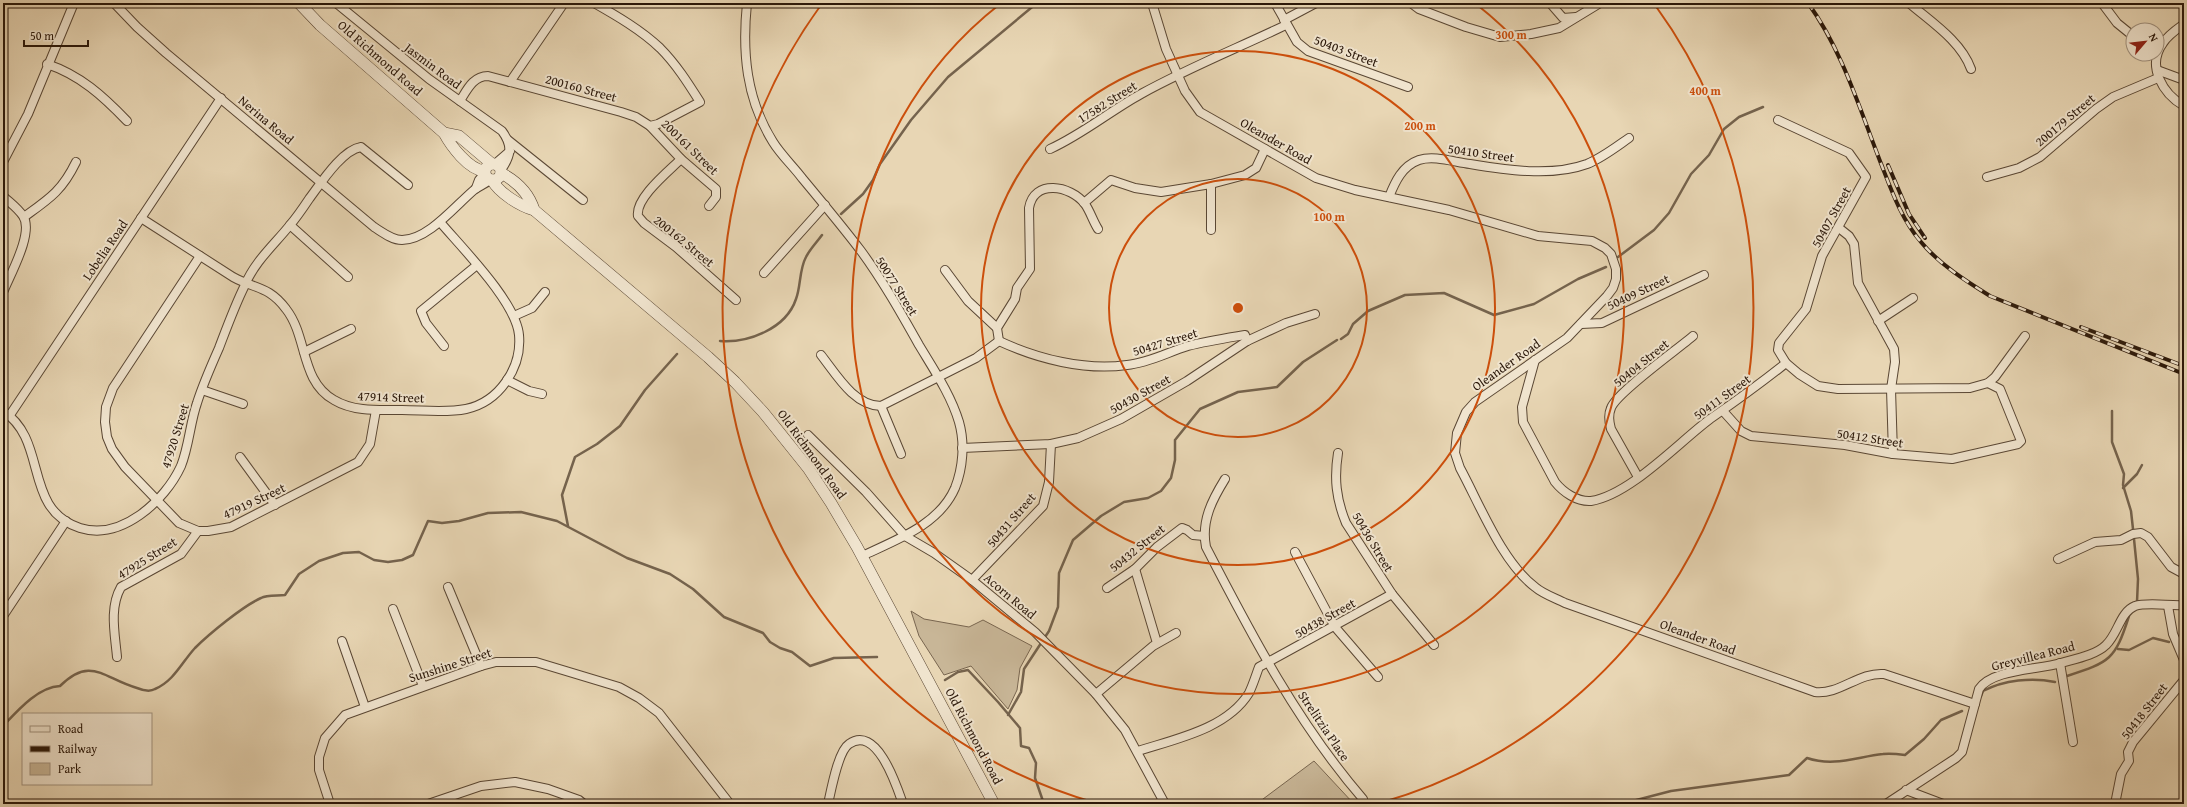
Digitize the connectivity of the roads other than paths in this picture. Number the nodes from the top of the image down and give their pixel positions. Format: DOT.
graph roads {
  1 [pos="74,3"];
  2 [pos="114,3"];
  3 [pos="299,3"];
  4 [pos="336,3"];
  5 [pos="564,3"];
  6 [pos="594,3"];
  7 [pos="747,3"];
  8 [pos="1152,3"];
  9 [pos="1275,3"];
  10 [pos="1316,3"];
  11 [pos="1410,3"];
  12 [pos="1550,3"];
  13 [pos="1600,3"];
  14 [pos="1909,3"];
  15 [pos="2102,3"];
  16 [pos="1579,17"];
  17 [pos="1285,22"];
  18 [pos="2184,24"];
  19 [pos="2125,30"];
  20 [pos="2165,41"];
  21 [pos="2158,62"];
  22 [pos="47,64"];
  23 [pos="1971,69"];
  24 [pos="2158,74"];
  25 [pos="1177,75"];
  26 [pos="2184,80"];
  27 [pos="510,82"];
  28 [pos="1408,87"];
  29 [pos="220,98"];
  30 [pos="460,101"];
  31 [pos="2184,106"];
  32 [pos="1778,120"];
  33 [pos="126,121"];
  34 [pos="650,126"];
  35 [pos="1629,138"];
  36 [pos="508,140"];
  37 [pos="1050,149"];
  38 [pos="1265,149"];
  39 [pos="681,159"];
  40 [pos="3,162"];
  41 [pos="76,162"];
  42 [pos="492,172"];
  43 [pos="1986,177"];
  44 [pos="322,182"];
  45 [pos="1211,184"];
  46 [pos="408,185"];
  47 [pos="3,196"];
  48 [pos="1389,196"];
  49 [pos="583,200"];
  50 [pos="1084,203"];
  51 [pos="825,205"];
  52 [pos="709,206"];
  53 [pos="24,217"];
  54 [pos="141,218"];
  55 [pos="440,222"];
  56 [pos="290,226"];
  57 [pos="1098,228"];
  58 [pos="1838,228"];
  59 [pos="1212,230"];
  60 [pos="200,256"];
  61 [pos="477,265"];
  62 [pos="945,270"];
  63 [pos="764,273"];
  64 [pos="1704,275"];
  65 [pos="348,277"];
  66 [pos="245,284"];
  67 [pos="4,290"];
  68 [pos="545,292"];
  69 [pos="1913,298"];
  70 [pos="736,300"];
  71 [pos="1315,314"];
  72 [pos="514,316"];
  73 [pos="1878,320"];
  74 [pos="1581,324"];
  75 [pos="997,328"];
  76 [pos="351,329"];
  77 [pos="1693,336"];
  78 [pos="2025,336"];
  79 [pos="1246,338"];
  80 [pos="999,341"];
  81 [pos="444,346"];
  82 [pos="304,352"];
  83 [pos="821,355"];
  84 [pos="1535,360"];
  85 [pos="1786,363"];
  86 [pos="938,378"];
  87 [pos="507,380"];
  88 [pos="1988,383"];
  89 [pos="1891,389"];
  90 [pos="202,390"];
  91 [pos="542,394"];
  92 [pos="243,404"];
  93 [pos="881,406"];
  94 [pos="376,410"];
  95 [pos="1723,410"];
  96 [pos="6,413"];
  97 [pos="808,435"];
  98 [pos="1051,444"];
  99 [pos="962,448"];
  100 [pos="1338,453"];
  101 [pos="901,454"];
  102 [pos="1893,454"];
  103 [pos="240,457"];
  104 [pos="1638,477"];
  105 [pos="1225,479"];
  106 [pos="155,500"];
  107 [pos="275,504"];
  108 [pos="66,521"];
  109 [pos="198,531"];
  110 [pos="905,536"];
  111 [pos="1204,536"];
  112 [pos="1295,552"];
  113 [pos="862,556"];
  114 [pos="2058,559"];
  115 [pos="1134,569"];
  116 [pos="2184,574"];
  117 [pos="972,580"];
  118 [pos="448,586"];
  119 [pos="1107,588"];
  120 [pos="1392,594"];
  121 [pos="2184,605"];
  122 [pos="2168,606"];
  123 [pos="393,609"];
  124 [pos="3,616"];
  125 [pos="1335,627"];
  126 [pos="1176,634"];
  127 [pos="342,641"];
  128 [pos="1157,643"];
  129 [pos="1434,645"];
  130 [pos="116,657"];
  131 [pos="2184,660"];
  132 [pos="1268,663"];
  133 [pos="2060,663"];
  134 [pos="480,666"];
  135 [pos="1378,677"];
  136 [pos="2184,680"];
  137 [pos="423,686"];
  138 [pos="1096,694"];
  139 [pos="1974,704"];
  140 [pos="365,707"];
  141 [pos="2073,742"];
  142 [pos="1138,751"];
  143 [pos="1906,790"];
  144 [pos="1363,799"];
  145 [pos="330,804"];
  146 [pos="428,804"];
  147 [pos="584,804"];
  148 [pos="730,804"];
  149 [pos="828,804"];
  150 [pos="903,804"];
  151 [pos="994,804"];
  152 [pos="1165,804"];
  153 [pos="1886,804"];
  154 [pos="1943,804"];
  155 [pos="2115,804"];
  1 -- 22 [label="street"];
  2 -- 29 [label="street, Nerina Road"];
  3 -- 42 [label="street, Old Richmond Road"];
  4 -- 30 [label="street, Jasmin Road"];
  5 -- 27 [label="street"];
  6 -- 34 [label="street"];
  7 -- 51 [label="street, 50077 Street"];
  8 -- 25 [label="street, Oleander Road"];
  9 -- 17 [label="street, 50403 Street"];
  10 -- 17 [label="street, 17582 Street"];
  11 -- 16 [label="street"];
  12 -- 16 [label="street"];
  13 -- 16 [label="street"];
  14 -- 23 [label="street"];
  15 -- 19 [label="street"];
  17 -- 25 [label="street, 17582 Street"];
  17 -- 28 [label="street, 50403 Street"];
  18 -- 20 [label="street"];
  21 -- 24 [label="street"];
  22 -- 33 [label="street"];
  22 -- 40 [label="street"];
  24 -- 26 [label="street"];
  24 -- 31 [label="street"];
  24 -- 43 [label="street, 200179 Street"];
  25 -- 37 [label="street, 17582 Street"];
  25 -- 38 [label="street, Oleander Road"];
  27 -- 30 [label="street, 200160 Street"];
  27 -- 34 [label="street, 200160 Street"];
  29 -- 44 [label="street, Nerina Road"];
  29 -- 54 [label="street, Lobelia Road"];
  30 -- 36 [label="street, Jasmin Road"];
  32 -- 58 [label="street, 50407 Street"];
  34 -- 39 [label="street, 200161 Street"];
  35 -- 48 [label="street, 50410 Street"];
  36 -- 42 [label="street"];
  36 -- 49 [label="street, Jasmin Road"];
  38 -- 45 [label="street"];
  38 -- 48 [label="street, Oleander Road"];
  39 -- 52 [label="street, 200161 Street"];
  39 -- 70 [label="street, 200162 Street"];
  41 -- 53 [label="street"];
  42 -- 55 [label="street"];
  42 -- 113 [label="street, Old Richmond Road"];
  44 -- 46 [label="street, 47920 Street"];
  44 -- 55 [label="street, Nerina Road"];
  44 -- 56 [label="street, 47920 Street"];
  45 -- 50 [label="street"];
  45 -- 59 [label="street"];
  47 -- 53 [label="street"];
  48 -- 74 [label="street, Oleander Road"];
  50 -- 57 [label="street"];
  50 -- 75 [label="street"];
  51 -- 63 [label="street"];
  51 -- 86 [label="street, 50077 Street"];
  53 -- 67 [label="street"];
  54 -- 60 [label="street, 47914 Street"];
  54 -- 96 [label="street, Lobelia Road"];
  55 -- 61 [label="street, 47914 Street"];
  56 -- 65 [label="street"];
  56 -- 66 [label="street, 47920 Street"];
  58 -- 73 [label="street"];
  58 -- 85 [label="street, 50407 Street"];
  60 -- 66 [label="street, 47914 Street"];
  60 -- 106 [label="street, 47919 Street"];
  61 -- 72 [label="street, 47914 Street"];
  61 -- 81 [label="street"];
  62 -- 75 [label="street"];
  64 -- 74 [label="street, 50409 Street"];
  66 -- 82 [label="street, 47914 Street"];
  66 -- 90 [label="street, 47920 Street"];
  68 -- 72 [label="street"];
  69 -- 73 [label="street"];
  71 -- 79 [label="street, 50430 Street"];
  72 -- 87 [label="street, 47914 Street"];
  73 -- 89 [label="street"];
  74 -- 84 [label="street, Oleander Road"];
  75 -- 80 [label="street"];
  76 -- 82 [label="street"];
  77 -- 104 [label="street, 50404 Street"];
  78 -- 88 [label="street"];
  79 -- 80 [label="street, 50427 Street"];
  79 -- 98 [label="street, 50430 Street"];
  80 -- 86 [label="street"];
  82 -- 94 [label="street, 47914 Street"];
  83 -- 93 [label="street"];
  84 -- 104 [label="street, 50411 Street"];
  84 -- 139 [label="street, Oleander Road"];
  85 -- 89 [label="street"];
  85 -- 95 [label="street, 50411 Street"];
  86 -- 93 [label="street"];
  86 -- 99 [label="street, 50077 Street"];
  87 -- 91 [label="street"];
  87 -- 94 [label="street, 47914 Street"];
  88 -- 89 [label="street"];
  88 -- 102 [label="street, 50412 Street"];
  89 -- 102 [label="street"];
  90 -- 92 [label="street"];
  90 -- 106 [label="street, 47920 Street"];
  93 -- 101 [label="street"];
  94 -- 107 [label="street, 47919 Street"];
  95 -- 102 [label="street, 50412 Street"];
  95 -- 104 [label="street, 50411 Street"];
  96 -- 108 [label="street, 47920 Street"];
  97 -- 110 [label="street, Acorn Road"];
  98 -- 99 [label="street, 50430 Street"];
  98 -- 117 [label="street, 50431 Street"];
  99 -- 110 [label="street, 50077 Street"];
  100 -- 120 [label="street, 50436 Street"];
  103 -- 107 [label="street"];
  105 -- 111 [label="street"];
  106 -- 108 [label="street, 47920 Street"];
  106 -- 109 [label="street, 47919 Street"];
  107 -- 109 [label="street, 47919 Street"];
  108 -- 124 [label="street"];
  109 -- 130 [label="street, 47925 Street"];
  110 -- 113 [label="street, 50077 Street"];
  110 -- 117 [label="street, Acorn Road"];
  111 -- 115 [label="street, 50432 Street"];
  111 -- 132 [label="street, Strelitzia Place"];
  112 -- 125 [label="street"];
  113 -- 151 [label="street, Old Richmond Road"];
  114 -- 116 [label="street"];
  115 -- 119 [label="street, 50432 Street"];
  115 -- 128 [label="street"];
  117 -- 138 [label="street, Acorn Road"];
  118 -- 134 [label="street"];
  120 -- 125 [label="street, 50438 Street"];
  120 -- 129 [label="street, 50436 Street"];
  121 -- 122 [label="street, Greyvillea Road"];
  122 -- 131 [label="street"];
  122 -- 133 [label="street, Greyvillea Road"];
  123 -- 137 [label="street"];
  125 -- 132 [label="street, 50438 Street"];
  125 -- 135 [label="street"];
  126 -- 128 [label="street"];
  127 -- 140 [label="street"];
  128 -- 138 [label="street"];
  132 -- 142 [label="street"];
  132 -- 144 [label="street, Strelitzia Place"];
  133 -- 139 [label="street, Greyvillea Road"];
  133 -- 141 [label="street"];
  134 -- 137 [label="street, Sunshine Street"];
  134 -- 148 [label="street, Sunshine Street"];
  136 -- 155 [label="street, 50418 Street"];
  137 -- 140 [label="street, Sunshine Street"];
  138 -- 142 [label="street, Acorn Road"];
  139 -- 143 [label="street, Greyvillea Road"];
  140 -- 145 [label="street, Sunshine Street"];
  142 -- 152 [label="street, Acorn Road"];
  143 -- 153 [label="street, Greyvillea Road"];
  143 -- 154 [label="street"];
  146 -- 147 [label="street"];
  149 -- 150 [label="street"];
}
